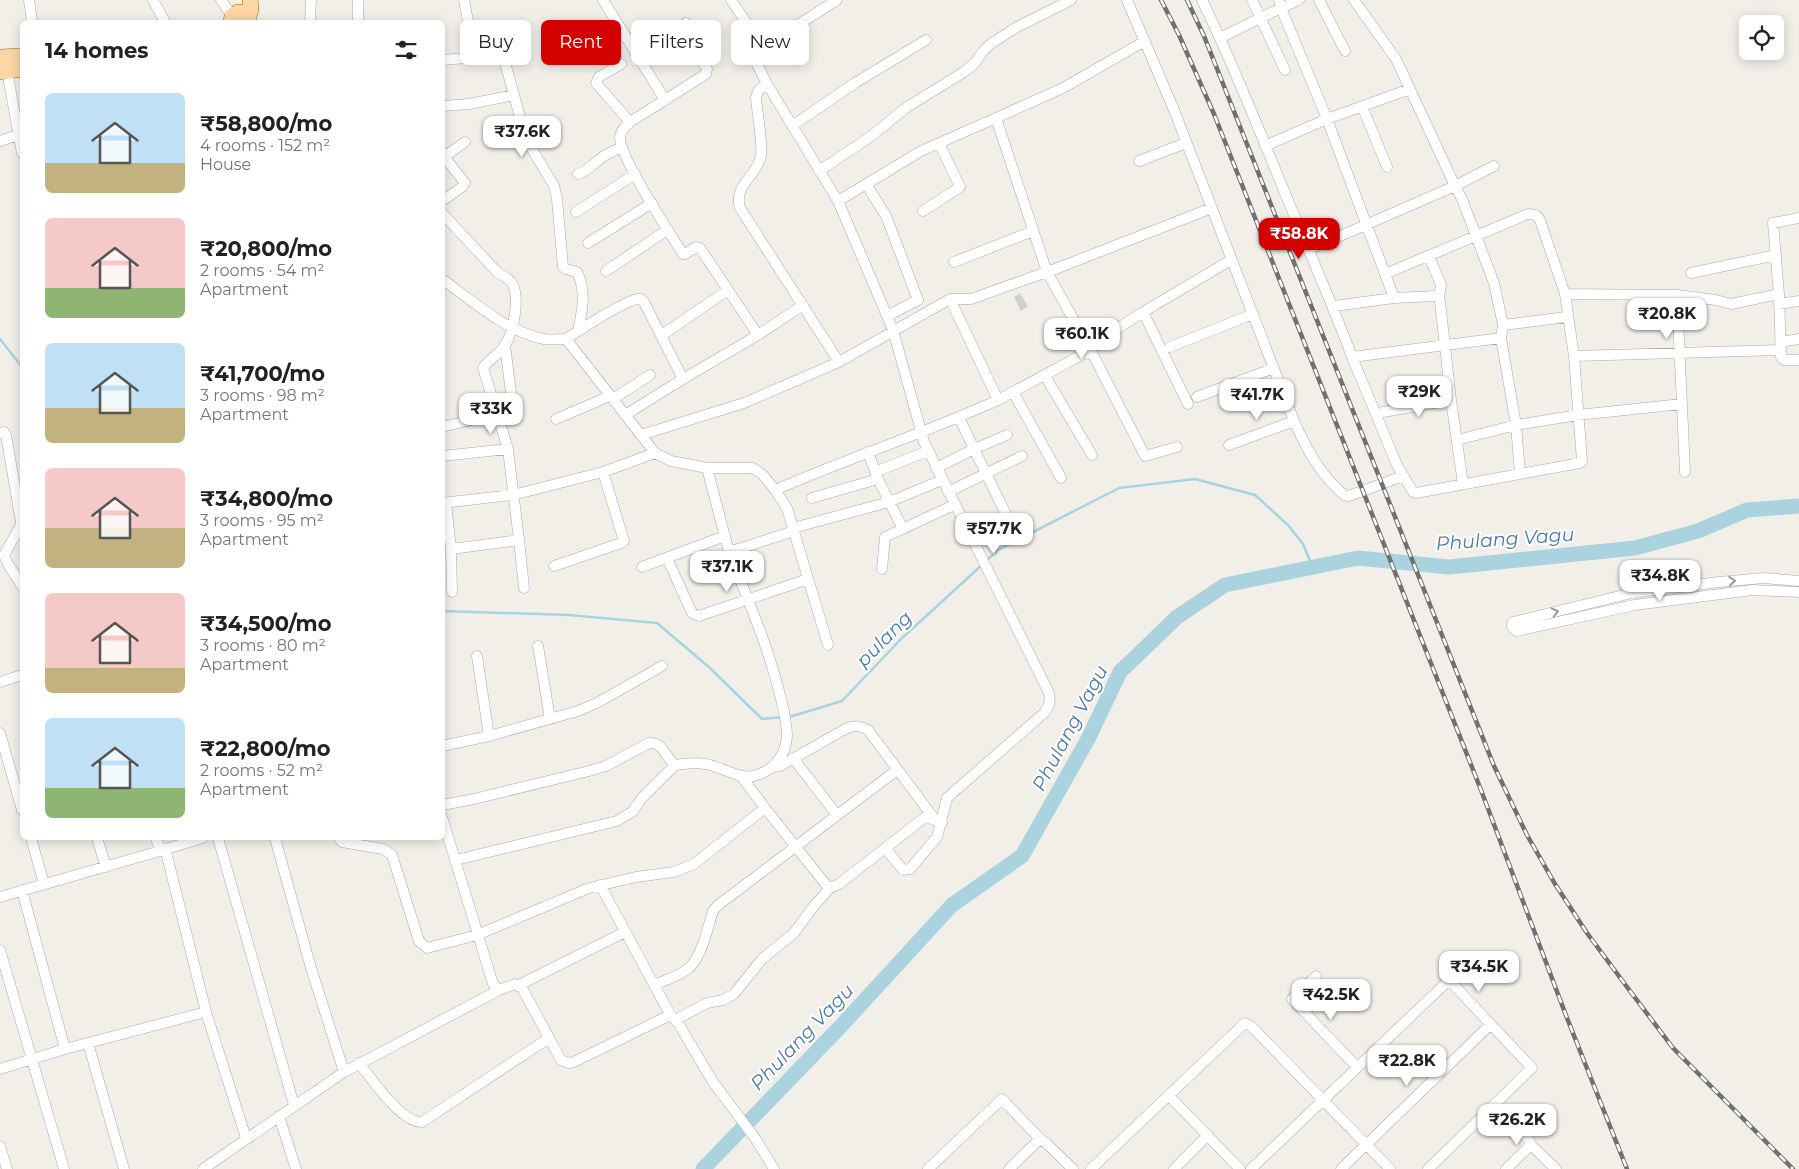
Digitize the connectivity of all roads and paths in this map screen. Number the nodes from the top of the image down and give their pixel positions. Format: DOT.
graph roads {
  1 [pos="29,0"];
  2 [pos="154,0"];
  3 [pos="221,0"];
  4 [pos="250,0"];
  5 [pos="311,0"];
  6 [pos="358,0"];
  7 [pos="464,0"];
  8 [pos="603,0"];
  9 [pos="731,0"];
  10 [pos="837,0"];
  11 [pos="1071,0"];
  12 [pos="1127,0"];
  13 [pos="1202,0"];
  14 [pos="1252,0"];
  15 [pos="1299,0"];
  16 [pos="1319,0"];
  17 [pos="1354,0"];
  18 [pos="1280,4"];
  19 [pos="237,17"];
  20 [pos="1261,18"];
  21 [pos="32,20"];
  22 [pos="165,20"];
  23 [pos="310,20"];
  24 [pos="358,20"];
  25 [pos="468,20"];
  26 [pos="745,20"];
  27 [pos="806,20"];
  28 [pos="1220,38"];
  29 [pos="926,40"];
  30 [pos="1145,41"];
  31 [pos="1345,51"];
  32 [pos="20,57"];
  33 [pos="460,58"];
  34 [pos="445,60"];
  35 [pos="506,65"];
  36 [pos="619,65"];
  37 [pos="703,65"];
  38 [pos="758,65"];
  39 [pos="2,67"];
  40 [pos="20,69"];
  41 [pos="1285,70"];
  42 [pos="767,84"];
  43 [pos="1410,89"];
  44 [pos="514,95"];
  45 [pos="665,100"];
  46 [pos="445,106"];
  47 [pos="1362,106"];
  48 [pos="996,118"];
  49 [pos="1327,119"];
  50 [pos="630,122"];
  51 [pos="792,126"];
  52 [pos="18,135"];
  53 [pos="0,140"];
  54 [pos="465,142"];
  55 [pos="939,143"];
  56 [pos="1186,143"];
  57 [pos="20,144"];
  58 [pos="1265,146"];
  59 [pos="622,147"];
  60 [pos="445,154"];
  61 [pos="445,158"];
  62 [pos="1139,161"];
  63 [pos="1494,166"];
  64 [pos="1387,167"];
  65 [pos="819,171"];
  66 [pos="578,174"];
  67 [pos="635,174"];
  68 [pos="866,184"];
  69 [pos="1455,186"];
  70 [pos="445,199"];
  71 [pos="838,201"];
  72 [pos="652,202"];
  73 [pos="1212,208"];
  74 [pos="923,210"];
  75 [pos="576,212"];
  76 [pos="445,216"];
  77 [pos="1799,218"];
  78 [pos="1366,224"];
  79 [pos="667,230"];
  80 [pos="1033,232"];
  81 [pos="1477,236"];
  82 [pos="588,242"];
  83 [pos="1308,250"];
  84 [pos="1776,255"];
  85 [pos="1429,256"];
  86 [pos="1231,260"];
  87 [pos="954,262"];
  88 [pos="606,271"];
  89 [pos="1047,272"];
  90 [pos="1691,273"];
  91 [pos="1385,274"];
  92 [pos="445,281"];
  93 [pos="728,290"];
  94 [pos="1565,294"];
  95 [pos="1678,296"];
  96 [pos="1439,297"];
  97 [pos="1394,298"];
  98 [pos="950,299"];
  99 [pos="1779,299"];
  100 [pos="1799,301"];
  101 [pos="803,305"];
  102 [pos="1334,306"];
  103 [pos="1143,312"];
  104 [pos="1253,314"];
  105 [pos="887,316"];
  106 [pos="1567,317"];
  107 [pos="1503,325"];
  108 [pos="512,328"];
  109 [pos="893,330"];
  110 [pos="578,331"];
  111 [pos="662,335"];
  112 [pos="758,335"];
  113 [pos="1501,338"];
  114 [pos="566,339"];
  115 [pos="1799,339"];
  116 [pos="505,346"];
  117 [pos="1444,346"];
  118 [pos="1780,346"];
  119 [pos="1170,347"];
  120 [pos="1090,348"];
  121 [pos="1680,353"];
  122 [pos="1574,356"];
  123 [pos="1352,357"];
  124 [pos="1799,360"];
  125 [pos="840,362"];
  126 [pos="1274,368"];
  127 [pos="650,375"];
  128 [pos="1046,376"];
  129 [pos="683,379"];
  130 [pos="1013,392"];
  131 [pos="1197,397"];
  132 [pos="611,398"];
  133 [pos="998,400"];
  134 [pos="1451,400"];
  135 [pos="1188,404"];
  136 [pos="1682,404"];
  137 [pos="1384,412"];
  138 [pos="497,414"];
  139 [pos="625,415"];
  140 [pos="1578,415"];
  141 [pos="514,417"];
  142 [pos="959,418"];
  143 [pos="556,419"];
  144 [pos="1294,421"];
  145 [pos="1516,425"];
  146 [pos="445,426"];
  147 [pos="920,432"];
  148 [pos="0,433"];
  149 [pos="642,435"];
  150 [pos="1007,435"];
  151 [pos="1457,440"];
  152 [pos="1229,445"];
  153 [pos="1177,447"];
  154 [pos="508,449"];
  155 [pos="974,449"];
  156 [pos="928,451"];
  157 [pos="868,452"];
  158 [pos="655,453"];
  159 [pos="1092,455"];
  160 [pos="445,456"];
  161 [pos="1022,456"];
  162 [pos="707,468"];
  163 [pos="936,468"];
  164 [pos="603,472"];
  165 [pos="1686,472"];
  166 [pos="986,474"];
  167 [pos="1520,474"];
  168 [pos="876,475"];
  169 [pos="1403,476"];
  170 [pos="1061,478"];
  171 [pos="942,480"];
  172 [pos="1463,484"];
  173 [pos="775,490"];
  174 [pos="948,492"];
  175 [pos="513,495"];
  176 [pos="812,498"];
  177 [pos="889,502"];
  178 [pos="445,503"];
  179 [pos="954,505"];
  180 [pos="445,510"];
  181 [pos="1006,514"];
  182 [pos="20,516"];
  183 [pos="20,527"];
  184 [pos="903,529"];
  185 [pos="793,530"];
  186 [pos="725,536"];
  187 [pos="519,540"];
  188 [pos="451,549"];
  189 [pos="729,552"];
  190 [pos="667,558"];
  191 [pos="554,566"];
  192 [pos="642,566"];
  193 [pos="882,569"];
  194 [pos="808,580"];
  195 [pos="1799,581"];
  196 [pos="20,583"];
  197 [pos="524,588"];
  198 [pos="452,592"];
  199 [pos="1799,592"];
  200 [pos="747,600"];
  201 [pos="828,645"];
  202 [pos="538,646"];
  203 [pos="477,656"];
  204 [pos="662,666"];
  205 [pos="20,676"];
  206 [pos="0,682"];
  207 [pos="550,719"];
  208 [pos="0,732"];
  209 [pos="489,736"];
  210 [pos="445,745"];
  211 [pos="794,758"];
  212 [pos="675,765"];
  213 [pos="772,768"];
  214 [pos="897,770"];
  215 [pos="742,776"];
  216 [pos="20,803"];
  217 [pos="445,804"];
  218 [pos="765,808"];
  219 [pos="837,815"];
  220 [pos="939,822"];
  221 [pos="445,826"];
  222 [pos="32,840"];
  223 [pos="98,840"];
  224 [pos="157,840"];
  225 [pos="195,840"];
  226 [pos="219,840"];
  227 [pos="276,840"];
  228 [pos="340,840"];
  229 [pos="795,847"];
  230 [pos="885,848"];
  231 [pos="162,850"];
  232 [pos="456,860"];
  233 [pos="106,867"];
  234 [pos="44,884"];
  235 [pos="600,886"];
  236 [pos="830,888"];
  237 [pos="22,890"];
  238 [pos="0,897"];
  239 [pos="625,932"];
  240 [pos="477,935"];
  241 [pos="0,950"];
  242 [pos="1316,976"];
  243 [pos="654,984"];
  244 [pos="519,985"];
  245 [pos="499,990"];
  246 [pos="206,1012"];
  247 [pos="673,1018"];
  248 [pos="1491,1024"];
  249 [pos="549,1038"];
  250 [pos="88,1043"];
  251 [pos="66,1049"];
  252 [pos="33,1060"];
  253 [pos="359,1063"];
  254 [pos="1357,1067"];
  255 [pos="0,1069"];
  256 [pos="344,1072"];
  257 [pos="1169,1096"];
  258 [pos="1323,1100"];
  259 [pos="294,1105"];
  260 [pos="1496,1105"];
  261 [pos="278,1116"];
  262 [pos="1208,1136"];
  263 [pos="246,1138"];
  264 [pos="1040,1139"];
  265 [pos="1366,1144"];
  266 [pos="0,1146"];
  267 [pos="1531,1146"];
  268 [pos="6,1169"];
  269 [pos="64,1169"];
  270 [pos="124,1169"];
  271 [pos="203,1169"];
  272 [pos="296,1169"];
  273 [pos="774,1169"];
  274 [pos="928,1169"];
  275 [pos="1009,1169"];
  276 [pos="1072,1169"];
  277 [pos="1091,1169"];
  278 [pos="1174,1169"];
  279 [pos="1240,1169"];
  280 [pos="1251,1169"];
  281 [pos="1341,1169"];
  282 [pos="1390,1169"];
  283 [pos="1428,1169"];
  284 [pos="1506,1169"];
  285 [pos="1556,1169"];
  1 -- 21 [label="street"];
  2 -- 22 [label="street"];
  3 -- 19 [label="street"];
  4 -- 19 [label="main road"];
  5 -- 23 [label="street"];
  6 -- 24 [label="street"];
  7 -- 25 [label="street"];
  8 -- 45 [label="street"];
  9 -- 26 [label="street"];
  10 -- 27 [label="street"];
  11 -- 65 [label="street"];
  12 -- 30 [label="street"];
  13 -- 28 [label="street"];
  14 -- 20 [label="street"];
  15 -- 18 [label="street"];
  16 -- 31 [label="street"];
  17 -- 43 [label="street"];
  18 -- 20 [label="street"];
  18 -- 49 [label="street"];
  20 -- 28 [label="street"];
  20 -- 41 [label="street"];
  28 -- 58 [label="street"];
  29 -- 51 [label="street"];
  30 -- 48 [label="street"];
  30 -- 56 [label="street"];
  32 -- 39 [label="main road"];
  33 -- 34 [label="street"];
  35 -- 44 [label="street"];
  36 -- 50 [label="street"];
  37 -- 45 [label="street"];
  38 -- 42 [label="street"];
  39 -- 40 [label="main road"];
  39 -- 52 [label="street"];
  42 -- 51 [label="street"];
  42 -- 101 [label="street"];
  43 -- 47 [label="street"];
  43 -- 69 [label="street"];
  44 -- 46 [label="street"];
  44 -- 110 [label="street"];
  45 -- 50 [label="street"];
  47 -- 49 [label="street"];
  47 -- 64 [label="street"];
  48 -- 55 [label="street"];
  48 -- 80 [label="street"];
  49 -- 58 [label="street"];
  49 -- 78 [label="street"];
  50 -- 59 [label="street"];
  51 -- 65 [label="street"];
  52 -- 53 [label="street"];
  52 -- 57 [label="street"];
  54 -- 60 [label="street"];
  55 -- 68 [label="street"];
  55 -- 74 [label="street"];
  56 -- 62 [label="street"];
  56 -- 73 [label="street"];
  58 -- 83 [label="street"];
  59 -- 66 [label="street"];
  59 -- 67 [label="street"];
  61 -- 70 [label="street"];
  63 -- 69 [label="street"];
  65 -- 71 [label="street"];
  67 -- 72 [label="street"];
  67 -- 75 [label="street"];
  68 -- 71 [label="street"];
  68 -- 105 [label="street"];
  69 -- 78 [label="street"];
  69 -- 81 [label="street"];
  71 -- 105 [label="street"];
  72 -- 79 [label="street"];
  72 -- 82 [label="street"];
  73 -- 86 [label="street"];
  73 -- 89 [label="street"];
  76 -- 108 [label="street"];
  77 -- 84 [label="street"];
  78 -- 83 [label="street"];
  78 -- 91 [label="street"];
  79 -- 88 [label="street"];
  79 -- 93 [label="street"];
  80 -- 87 [label="street"];
  80 -- 89 [label="street"];
  81 -- 85 [label="street"];
  81 -- 94 [label="street"];
  81 -- 107 [label="street"];
  83 -- 102 [label="street"];
  84 -- 90 [label="street"];
  84 -- 99 [label="street"];
  85 -- 91 [label="street"];
  85 -- 96 [label="street"];
  86 -- 103 [label="street"];
  86 -- 104 [label="street"];
  89 -- 98 [label="street"];
  89 -- 120 [label="street"];
  91 -- 97 [label="street"];
  92 -- 108 [label="street"];
  93 -- 111 [label="street"];
  93 -- 112 [label="street"];
  94 -- 95 [label="street"];
  94 -- 106 [label="street"];
  95 -- 99 [label="street"];
  95 -- 121 [label="street"];
  96 -- 97 [label="street"];
  96 -- 117 [label="street"];
  97 -- 102 [label="street"];
  98 -- 109 [label="street"];
  98 -- 133 [label="street"];
  99 -- 100 [label="street"];
  99 -- 118 [label="street"];
  101 -- 112 [label="street"];
  101 -- 125 [label="street"];
  102 -- 123 [label="street"];
  103 -- 120 [label="street"];
  103 -- 135 [label="street"];
  104 -- 119 [label="street"];
  104 -- 126 [label="street"];
  105 -- 109 [label="street"];
  106 -- 107 [label="street"];
  106 -- 122 [label="street"];
  107 -- 113 [label="street"];
  108 -- 114 [label="street"];
  108 -- 116 [label="street"];
  109 -- 125 [label="street"];
  109 -- 147 [label="street"];
  110 -- 111 [label="street"];
  110 -- 114 [label="street"];
  111 -- 129 [label="street"];
  112 -- 129 [label="street"];
  113 -- 117 [label="street"];
  113 -- 145 [label="street"];
  114 -- 132 [label="street"];
  115 -- 118 [label="street"];
  116 -- 138 [label="street"];
  116 -- 141 [label="street"];
  117 -- 123 [label="street"];
  117 -- 134 [label="street"];
  118 -- 121 [label="street"];
  118 -- 124 [label="street"];
  120 -- 128 [label="street"];
  120 -- 153 [label="street"];
  121 -- 122 [label="street"];
  121 -- 136 [label="street"];
  122 -- 140 [label="street"];
  123 -- 169 [label="street"];
  125 -- 149 [label="street"];
  126 -- 131 [label="street"];
  126 -- 144 [label="street"];
  127 -- 132 [label="street"];
  128 -- 130 [label="street"];
  128 -- 159 [label="street"];
  129 -- 139 [label="street"];
  130 -- 133 [label="street"];
  130 -- 170 [label="street"];
  132 -- 139 [label="street"];
  132 -- 143 [label="street"];
  133 -- 142 [label="street"];
  134 -- 137 [label="street"];
  134 -- 151 [label="street"];
  136 -- 140 [label="street"];
  136 -- 165 [label="street"];
  138 -- 146 [label="street"];
  138 -- 154 [label="street"];
  139 -- 149 [label="street"];
  140 -- 145 [label="street"];
  140 -- 167 [label="street"];
  142 -- 147 [label="street"];
  142 -- 155 [label="street"];
  144 -- 152 [label="street"];
  144 -- 169 [label="street"];
  145 -- 151 [label="street"];
  145 -- 167 [label="street"];
  147 -- 156 [label="street"];
  147 -- 157 [label="street"];
  148 -- 182 [label="street"];
  149 -- 158 [label="street"];
  150 -- 155 [label="street"];
  151 -- 172 [label="street"];
  154 -- 160 [label="street"];
  154 -- 175 [label="street"];
  155 -- 163 [label="street"];
  155 -- 166 [label="street"];
  156 -- 163 [label="street"];
  156 -- 168 [label="street"];
  157 -- 168 [label="street"];
  157 -- 173 [label="street"];
  158 -- 162 [label="street"];
  158 -- 164 [label="street"];
  161 -- 166 [label="street"];
  162 -- 173 [label="street"];
  162 -- 186 [label="street"];
  163 -- 171 [label="street"];
  164 -- 175 [label="street"];
  164 -- 191 [label="street"];
  166 -- 174 [label="street"];
  166 -- 181 [label="street"];
  167 -- 172 [label="street"];
  168 -- 176 [label="street"];
  168 -- 177 [label="street"];
  169 -- 172 [label="street"];
  171 -- 174 [label="street"];
  171 -- 177 [label="street"];
  173 -- 185 [label="street"];
  174 -- 179 [label="street"];
  175 -- 178 [label="street"];
  175 -- 187 [label="street"];
  177 -- 184 [label="street"];
  177 -- 185 [label="street"];
  179 -- 184 [label="street"];
  179 -- 220 [label="street"];
  180 -- 188 [label="street"];
  183 -- 196 [label="street"];
  184 -- 193 [label="street"];
  185 -- 189 [label="street"];
  185 -- 194 [label="street"];
  186 -- 189 [label="street"];
  186 -- 190 [label="street"];
  187 -- 188 [label="street"];
  187 -- 197 [label="street"];
  188 -- 198 [label="street"];
  189 -- 200 [label="street"];
  190 -- 192 [label="street"];
  190 -- 200 [label="street"];
  194 -- 200 [label="street"];
  194 -- 201 [label="street"];
  199 -- 195 [label="street, one-way"];
  200 -- 213 [label="street"];
  202 -- 207 [label="street"];
  203 -- 209 [label="street"];
  204 -- 207 [label="street"];
  205 -- 206 [label="street"];
  207 -- 209 [label="street"];
  208 -- 216 [label="street"];
  209 -- 210 [label="street"];
  211 -- 213 [label="street"];
  211 -- 214 [label="street"];
  211 -- 219 [label="street"];
  212 -- 215 [label="street"];
  212 -- 217 [label="street"];
  212 -- 232 [label="street"];
  213 -- 215 [label="street"];
  214 -- 219 [label="street"];
  214 -- 220 [label="street"];
  215 -- 218 [label="street"];
  218 -- 229 [label="street"];
  218 -- 235 [label="street"];
  219 -- 229 [label="street"];
  220 -- 230 [label="street"];
  220 -- 230 [label="street"];
  221 -- 232 [label="street"];
  222 -- 234 [label="street"];
  223 -- 233 [label="street"];
  224 -- 231 [label="street"];
  225 -- 231 [label="street"];
  226 -- 259 [label="street"];
  227 -- 256 [label="street"];
  228 -- 240 [label="street"];
  229 -- 236 [label="street"];
  229 -- 243 [label="street"];
  230 -- 236 [label="street"];
  231 -- 233 [label="street"];
  231 -- 246 [label="street"];
  232 -- 240 [label="street"];
  233 -- 234 [label="street"];
  234 -- 237 [label="street"];
  235 -- 239 [label="street"];
  235 -- 240 [label="street"];
  236 -- 247 [label="street"];
  237 -- 238 [label="street"];
  237 -- 251 [label="street"];
  239 -- 243 [label="street"];
  239 -- 244 [label="street"];
  240 -- 245 [label="street"];
  241 -- 252 [label="street"];
  242 -- 254 [label="street"];
  243 -- 247 [label="street"];
  244 -- 245 [label="street"];
  244 -- 249 [label="street"];
  245 -- 253 [label="street"];
  246 -- 250 [label="street"];
  246 -- 263 [label="street"];
  247 -- 249 [label="street"];
  247 -- 273 [label="street"];
  248 -- 254 [label="street"];
  248 -- 260 [label="street"];
  248 -- 265 [label="street"];
  249 -- 253 [label="street"];
  250 -- 251 [label="street"];
  250 -- 270 [label="street"];
  251 -- 252 [label="street"];
  252 -- 255 [label="street"];
  252 -- 269 [label="street"];
  253 -- 256 [label="street"];
  254 -- 258 [label="street"];
  256 -- 259 [label="street"];
  257 -- 258 [label="street"];
  257 -- 262 [label="street"];
  257 -- 277 [label="street"];
  258 -- 265 [label="street"];
  258 -- 280 [label="street"];
  259 -- 261 [label="street"];
  260 -- 267 [label="street"];
  260 -- 283 [label="street"];
  261 -- 263 [label="street"];
  261 -- 272 [label="street"];
  262 -- 278 [label="street"];
  262 -- 279 [label="street"];
  263 -- 271 [label="street"];
  264 -- 274 [label="street"];
  264 -- 275 [label="street"];
  264 -- 276 [label="street"];
  265 -- 281 [label="street"];
  265 -- 282 [label="street"];
  266 -- 268 [label="street"];
  267 -- 284 [label="street"];
  267 -- 285 [label="street"];
}
